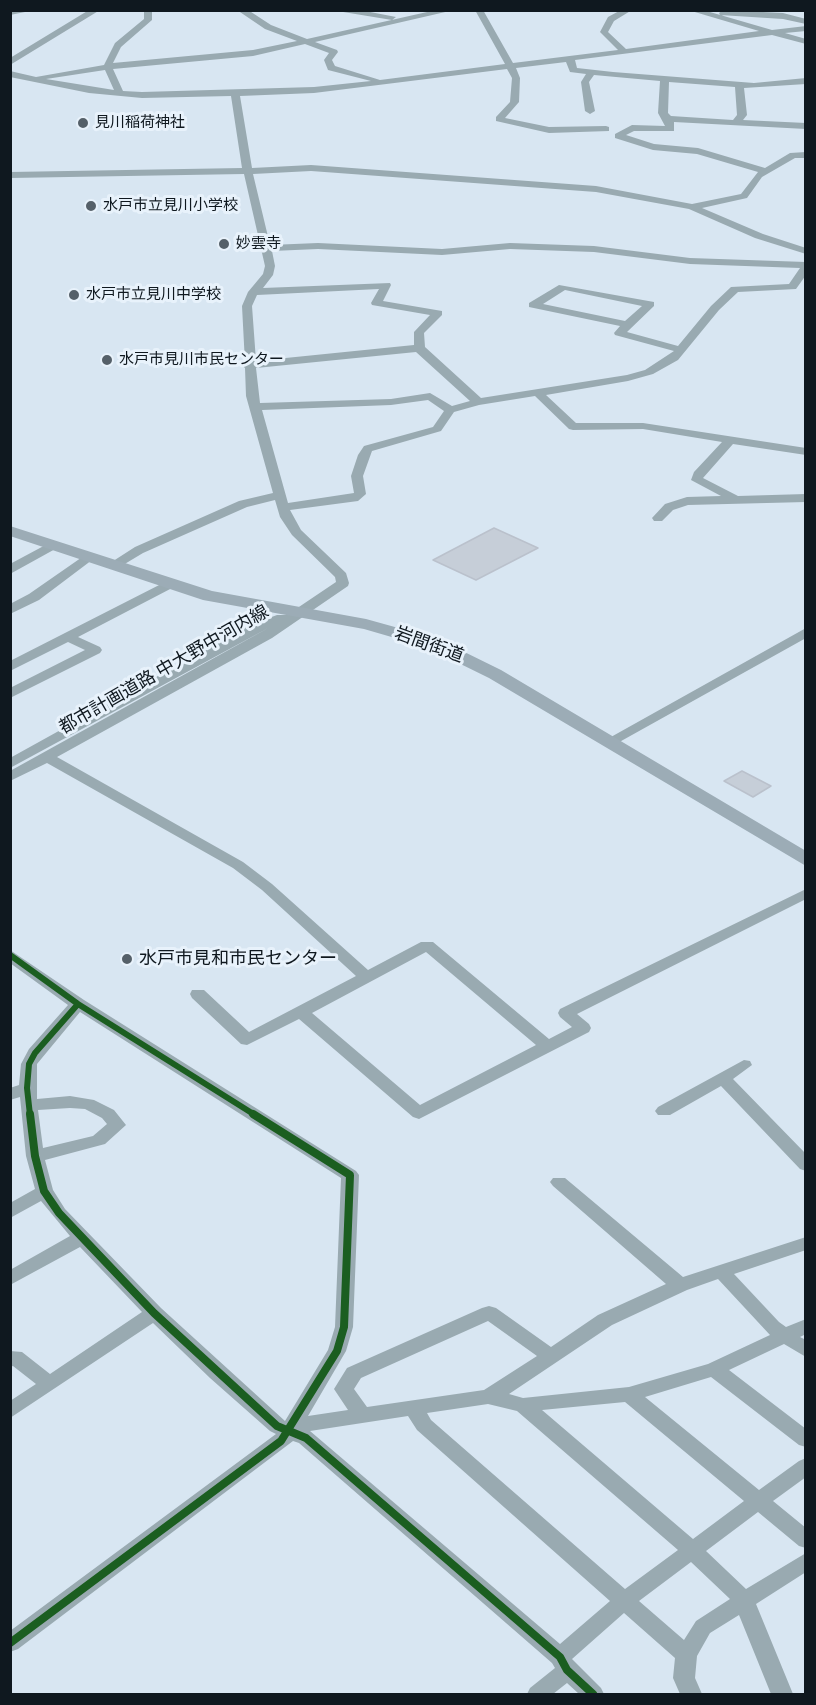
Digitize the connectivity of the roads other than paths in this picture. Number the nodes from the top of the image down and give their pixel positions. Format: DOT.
graph roads {
  1 [pos="31,10"];
  2 [pos="96,10"];
  3 [pos="148,10"];
  4 [pos="241,10"];
  5 [pos="335,10"];
  6 [pos="450,10"];
  7 [pos="479,10"];
  8 [pos="628,10"];
  9 [pos="696,11"];
  10 [pos="10,13"];
  11 [pos="413,18"];
  12 [pos="806,22"];
  13 [pos="806,28"];
  14 [pos="768,33"];
  15 [pos="308,41"];
  16 [pos="806,42"];
  17 [pos="623,50"];
  18 [pos="570,58"];
  19 [pos="10,62"];
  20 [pos="511,65"];
  21 [pos="109,66"];
  22 [pos="592,72"];
  23 [pos="10,74"];
  24 [pos="31,78"];
  25 [pos="665,78"];
  26 [pos="806,81"];
  27 [pos="387,82"];
  28 [pos="740,85"];
  29 [pos="120,93"];
  30 [pos="235,94"];
  31 [pos="590,111"];
  32 [pos="668,119"];
  33 [pos="736,122"];
  34 [pos="806,126"];
  35 [pos="606,129"];
  36 [pos="806,156"];
  37 [pos="249,169"];
  38 [pos="766,171"];
  39 [pos="10,175"];
  40 [pos="693,207"];
  41 [pos="267,248"];
  42 [pos="806,251"];
  43 [pos="806,266"];
  44 [pos="253,292"];
  45 [pos="628,325"];
  46 [pos="419,348"];
  47 [pos="681,350"];
  48 [pos="249,365"];
  49 [pos="538,393"];
  50 [pos="478,402"];
  51 [pos="255,407"];
  52 [pos="450,410"];
  53 [pos="730,440"];
  54 [pos="806,452"];
  55 [pos="806,498"];
  56 [pos="736,500"];
  57 [pos="281,501"];
  58 [pos="658,518"];
  59 [pos="10,531"];
  60 [pos="53,545"];
  61 [pos="88,557"];
  62 [pos="113,565"];
  63 [pos="10,570"];
  64 [pos="169,584"];
  65 [pos="10,610"];
  66 [pos="299,612"];
  67 [pos="806,632"];
  68 [pos="69,637"];
  69 [pos="10,667"];
  70 [pos="10,694"];
  71 [pos="609,742"];
  72 [pos="47,757"];
  73 [pos="10,764"];
  74 [pos="10,777"];
  75 [pos="806,860"];
  76 [pos="806,893"];
  77 [pos="10,955"];
  78 [pos="365,976"];
  79 [pos="198,994"];
  80 [pos="78,1004"];
  81 [pos="302,1013"];
  82 [pos="546,1046"];
  83 [pos="744,1065"];
  84 [pos="723,1078"];
  85 [pos="22,1096"];
  86 [pos="664,1111"];
  87 [pos="35,1156"];
  88 [pos="806,1165"];
  89 [pos="559,1182"];
  90 [pos="44,1191"];
  91 [pos="10,1212"];
  92 [pos="81,1238"];
  93 [pos="806,1243"];
  94 [pos="721,1270"];
  95 [pos="10,1279"];
  96 [pos="680,1285"];
  97 [pos="154,1313"];
  98 [pos="806,1326"];
  99 [pos="786,1336"];
  100 [pos="806,1350"];
  101 [pos="552,1356"];
  102 [pos="10,1360"];
  103 [pos="714,1369"];
  104 [pos="50,1384"];
  105 [pos="629,1394"];
  106 [pos="488,1396"];
  107 [pos="523,1405"];
  108 [pos="413,1408"];
  109 [pos="10,1411"];
  110 [pos="362,1416"];
  111 [pos="289,1432"];
  112 [pos="806,1440"];
  113 [pos="806,1466"];
  114 [pos="761,1501"];
  115 [pos="806,1540"];
  116 [pos="693,1551"];
  117 [pos="806,1561"];
  118 [pos="625,1600"];
  119 [pos="744,1600"];
  120 [pos="10,1643"];
  121 [pos="686,1655"];
  122 [pos="563,1663"];
  123 [pos="538,1695"];
  124 [pos="592,1695"];
  125 [pos="691,1695"];
  126 [pos="782,1695"];
  1 -- 10 [label="street"];
  2 -- 19 [label="street"];
  3 -- 21 [label="street"];
  4 -- 15 [label="street"];
  5 -- 11 [label="street"];
  6 -- 11 [label="street"];
  7 -- 20 [label="street"];
  8 -- 17 [label="street"];
  9 -- 12 [label="street"];
  9 -- 14 [label="street"];
  11 -- 15 [label="street"];
  13 -- 14 [label="street"];
  14 -- 16 [label="street"];
  14 -- 17 [label="street"];
  15 -- 21 [label="street"];
  15 -- 27 [label="street"];
  17 -- 18 [label="street"];
  18 -- 20 [label="street"];
  18 -- 22 [label="street"];
  20 -- 27 [label="street"];
  20 -- 35 [label="street"];
  21 -- 24 [label="street"];
  21 -- 29 [label="street"];
  22 -- 25 [label="street"];
  22 -- 31 [label="street"];
  23 -- 24 [label="street"];
  24 -- 29 [label="street"];
  25 -- 28 [label="street"];
  25 -- 32 [label="street"];
  26 -- 28 [label="street"];
  27 -- 30 [label="street"];
  28 -- 33 [label="street"];
  29 -- 30 [label="street"];
  30 -- 37 [label="street"];
  32 -- 33 [label="street"];
  32 -- 38 [label="street"];
  33 -- 34 [label="street"];
  36 -- 38 [label="street"];
  37 -- 39 [label="street"];
  37 -- 40 [label="street"];
  37 -- 41 [label="street"];
  38 -- 40 [label="street"];
  40 -- 42 [label="street"];
  41 -- 43 [label="street"];
  41 -- 44 [label="street"];
  43 -- 47 [label="street"];
  44 -- 46 [label="street"];
  44 -- 48 [label="street"];
  45 -- 45 [label="street"];
  45 -- 47 [label="street"];
  46 -- 48 [label="street"];
  46 -- 50 [label="street"];
  47 -- 49 [label="street"];
  48 -- 51 [label="street"];
  49 -- 50 [label="street"];
  49 -- 53 [label="street"];
  50 -- 52 [label="street"];
  51 -- 52 [label="street"];
  51 -- 57 [label="street"];
  52 -- 57 [label="street"];
  53 -- 54 [label="street"];
  53 -- 56 [label="street"];
  55 -- 56 [label="street"];
  56 -- 58 [label="street"];
  57 -- 62 [label="street"];
  57 -- 66 [label="street"];
  59 -- 60 [label="main road, 岩間街道"];
  60 -- 61 [label="main road, 岩間街道"];
  60 -- 63 [label="street"];
  61 -- 62 [label="main road, 岩間街道"];
  61 -- 65 [label="street"];
  62 -- 64 [label="main road, 岩間街道"];
  64 -- 66 [label="main road, 岩間街道"];
  64 -- 68 [label="street"];
  66 -- 71 [label="main road, 岩間街道"];
  66 -- 72 [label="street, 都市計画道路 中大野中河内線"];
  66 -- 73 [label="street, 都市計画道路 中大野中河内線"];
  67 -- 71 [label="street"];
  68 -- 69 [label="street"];
  68 -- 70 [label="street"];
  71 -- 75 [label="main road, 岩間街道"];
  72 -- 74 [label="street, 都市計画道路 中大野中河内線"];
  72 -- 78 [label="street"];
  76 -- 82 [label="street"];
  77 -- 80 [label="street"];
  78 -- 81 [label="street"];
  78 -- 82 [label="street"];
  79 -- 81 [label="street"];
  80 -- 85 [label="street"];
  80 -- 111 [label="street"];
  81 -- 82 [label="street"];
  83 -- 84 [label="street"];
  84 -- 86 [label="street"];
  84 -- 88 [label="street"];
  85 -- 87 [label="street"];
  85 -- 87 [label="street"];
  87 -- 90 [label="street"];
  89 -- 96 [label="street"];
  90 -- 91 [label="street"];
  90 -- 92 [label="street"];
  92 -- 95 [label="street"];
  92 -- 97 [label="street"];
  93 -- 94 [label="street"];
  94 -- 96 [label="street"];
  94 -- 99 [label="street"];
  96 -- 101 [label="street"];
  97 -- 104 [label="street"];
  97 -- 111 [label="street"];
  98 -- 99 [label="street"];
  99 -- 100 [label="street"];
  99 -- 103 [label="street"];
  101 -- 106 [label="street"];
  101 -- 110 [label="street"];
  102 -- 104 [label="street"];
  103 -- 105 [label="street"];
  103 -- 112 [label="street"];
  104 -- 109 [label="street"];
  105 -- 107 [label="street"];
  105 -- 114 [label="street"];
  106 -- 107 [label="street"];
  106 -- 108 [label="street"];
  107 -- 116 [label="street"];
  108 -- 110 [label="street"];
  108 -- 118 [label="street"];
  110 -- 111 [label="street"];
  111 -- 120 [label="street"];
  111 -- 122 [label="street"];
  113 -- 114 [label="street"];
  114 -- 115 [label="street"];
  114 -- 116 [label="street"];
  116 -- 118 [label="street"];
  116 -- 119 [label="street"];
  117 -- 119 [label="street"];
  118 -- 121 [label="street"];
  118 -- 122 [label="street"];
  119 -- 121 [label="street"];
  119 -- 126 [label="street"];
  121 -- 125 [label="street"];
  122 -- 123 [label="street"];
  122 -- 124 [label="street"];
}
